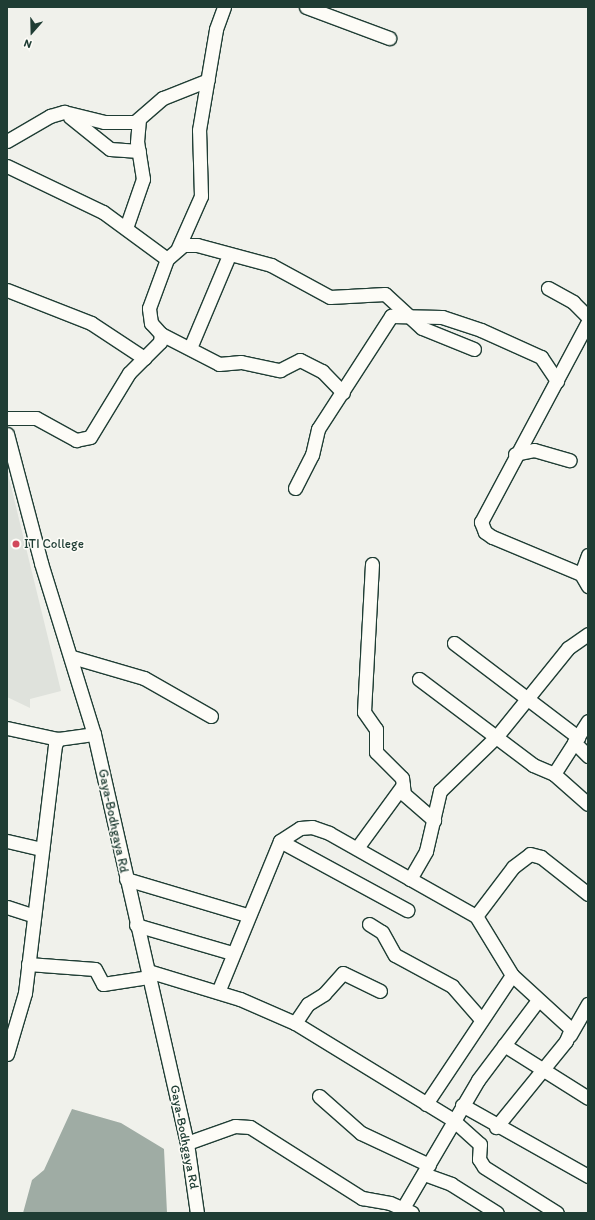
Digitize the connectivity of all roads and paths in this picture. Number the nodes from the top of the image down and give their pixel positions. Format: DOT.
graph roads {
  1 [pos="224,7"];
  2 [pos="315,9"];
  3 [pos="389,38"];
  4 [pos="208,80"];
  5 [pos="64,112"];
  6 [pos="139,120"];
  7 [pos="7,141"];
  8 [pos="139,151"];
  9 [pos="7,166"];
  10 [pos="126,228"];
  11 [pos="178,248"];
  12 [pos="229,255"];
  13 [pos="167,259"];
  14 [pos="548,288"];
  15 [pos="7,290"];
  16 [pos="409,317"];
  17 [pos="588,317"];
  18 [pos="588,322"];
  19 [pos="161,334"];
  20 [pos="190,348"];
  21 [pos="474,349"];
  22 [pos="144,358"];
  23 [pos="557,381"];
  24 [pos="343,393"];
  25 [pos="7,418"];
  26 [pos="7,434"];
  27 [pos="515,454"];
  28 [pos="570,460"];
  29 [pos="295,488"];
  30 [pos="588,555"];
  31 [pos="372,564"];
  32 [pos="581,574"];
  33 [pos="588,586"];
  34 [pos="588,634"];
  35 [pos="454,643"];
  36 [pos="72,657"];
  37 [pos="419,679"];
  38 [pos="529,699"];
  39 [pos="211,716"];
  40 [pos="588,721"];
  41 [pos="7,728"];
  42 [pos="94,734"];
  43 [pos="497,736"];
  44 [pos="58,739"];
  45 [pos="576,739"];
  46 [pos="588,756"];
  47 [pos="554,774"];
  48 [pos="403,785"];
  49 [pos="588,804"];
  50 [pos="434,820"];
  51 [pos="7,841"];
  52 [pos="280,841"];
  53 [pos="357,848"];
  54 [pos="42,849"];
  55 [pos="126,879"];
  56 [pos="410,879"];
  57 [pos="588,894"];
  58 [pos="7,908"];
  59 [pos="407,910"];
  60 [pos="247,915"];
  61 [pos="34,916"];
  62 [pos="476,916"];
  63 [pos="369,924"];
  64 [pos="136,925"];
  65 [pos="232,953"];
  66 [pos="28,964"];
  67 [pos="148,974"];
  68 [pos="512,974"];
  69 [pos="380,991"];
  70 [pos="218,992"];
  71 [pos="538,1000"];
  72 [pos="588,1004"];
  73 [pos="480,1018"];
  74 [pos="295,1023"];
  75 [pos="570,1034"];
  76 [pos="504,1045"];
  77 [pos="7,1054"];
  78 [pos="541,1070"];
  79 [pos="319,1096"];
  80 [pos="588,1098"];
  81 [pos="426,1104"];
  82 [pos="462,1105"];
  83 [pos="453,1120"];
  84 [pos="496,1127"];
  85 [pos="187,1143"];
  86 [pos="426,1170"];
  87 [pos="588,1176"];
  88 [pos="405,1211"];
  89 [pos="197,1213"];
  90 [pos="497,1213"];
  91 [pos="557,1213"];
  1 -- 4 [label="street"];
  2 -- 3 [label="street"];
  4 -- 6 [label="street"];
  4 -- 11 [label="street"];
  5 -- 6 [label="street"];
  5 -- 7 [label="street"];
  5 -- 8 [label="street"];
  6 -- 8 [label="street"];
  8 -- 10 [label="street"];
  9 -- 10 [label="street"];
  10 -- 13 [label="street"];
  11 -- 12 [label="street"];
  11 -- 13 [label="street"];
  12 -- 16 [label="street"];
  12 -- 20 [label="street"];
  13 -- 19 [label="street"];
  14 -- 17 [label="street"];
  15 -- 22 [label="street"];
  16 -- 21 [label="street"];
  16 -- 23 [label="street"];
  16 -- 24 [label="street"];
  18 -- 23 [label="street"];
  19 -- 20 [label="street"];
  19 -- 22 [label="street"];
  20 -- 24 [label="street"];
  22 -- 25 [label="street"];
  23 -- 27 [label="street"];
  24 -- 29 [label="street"];
  26 -- 36 [label="street, Gaya-Bodhgaya Rd"];
  27 -- 28 [label="street"];
  27 -- 32 [label="street"];
  30 -- 32 [label="street"];
  31 -- 48 [label="street"];
  32 -- 33 [label="street"];
  34 -- 38 [label="street"];
  35 -- 38 [label="street"];
  36 -- 39 [label="street"];
  36 -- 42 [label="street, Gaya-Bodhgaya Rd"];
  37 -- 43 [label="street"];
  38 -- 43 [label="street"];
  38 -- 45 [label="street"];
  40 -- 45 [label="street"];
  41 -- 44 [label="street"];
  42 -- 44 [label="street"];
  42 -- 55 [label="street, Gaya-Bodhgaya Rd"];
  43 -- 47 [label="street"];
  43 -- 50 [label="street"];
  44 -- 54 [label="street"];
  45 -- 46 [label="street"];
  45 -- 47 [label="street"];
  47 -- 49 [label="street"];
  48 -- 50 [label="street"];
  48 -- 53 [label="street"];
  50 -- 56 [label="street"];
  51 -- 54 [label="street"];
  52 -- 53 [label="street"];
  52 -- 59 [label="street"];
  52 -- 60 [label="street"];
  53 -- 56 [label="street"];
  54 -- 61 [label="street"];
  55 -- 60 [label="street"];
  55 -- 64 [label="street, Gaya-Bodhgaya Rd"];
  56 -- 62 [label="street"];
  57 -- 62 [label="street"];
  58 -- 61 [label="street"];
  60 -- 65 [label="street"];
  61 -- 66 [label="street"];
  62 -- 68 [label="street"];
  63 -- 73 [label="street"];
  64 -- 65 [label="street"];
  64 -- 67 [label="street, Gaya-Bodhgaya Rd"];
  65 -- 70 [label="street"];
  66 -- 67 [label="street"];
  66 -- 77 [label="street"];
  67 -- 70 [label="street"];
  67 -- 85 [label="street, Gaya-Bodhgaya Rd"];
  68 -- 71 [label="street"];
  68 -- 73 [label="street"];
  69 -- 74 [label="street"];
  70 -- 74 [label="street"];
  71 -- 75 [label="street"];
  71 -- 76 [label="street"];
  72 -- 75 [label="street"];
  73 -- 81 [label="street"];
  74 -- 81 [label="street"];
  75 -- 78 [label="street"];
  76 -- 78 [label="street"];
  76 -- 82 [label="street"];
  78 -- 80 [label="street"];
  78 -- 84 [label="street"];
  79 -- 86 [label="street"];
  81 -- 83 [label="street"];
  82 -- 83 [label="street"];
  82 -- 84 [label="street"];
  83 -- 86 [label="street"];
  83 -- 91 [label="street"];
  84 -- 87 [label="street"];
  85 -- 88 [label="street"];
  85 -- 89 [label="street, Gaya-Bodhgaya Rd"];
  86 -- 88 [label="street"];
  86 -- 90 [label="street"];
}
